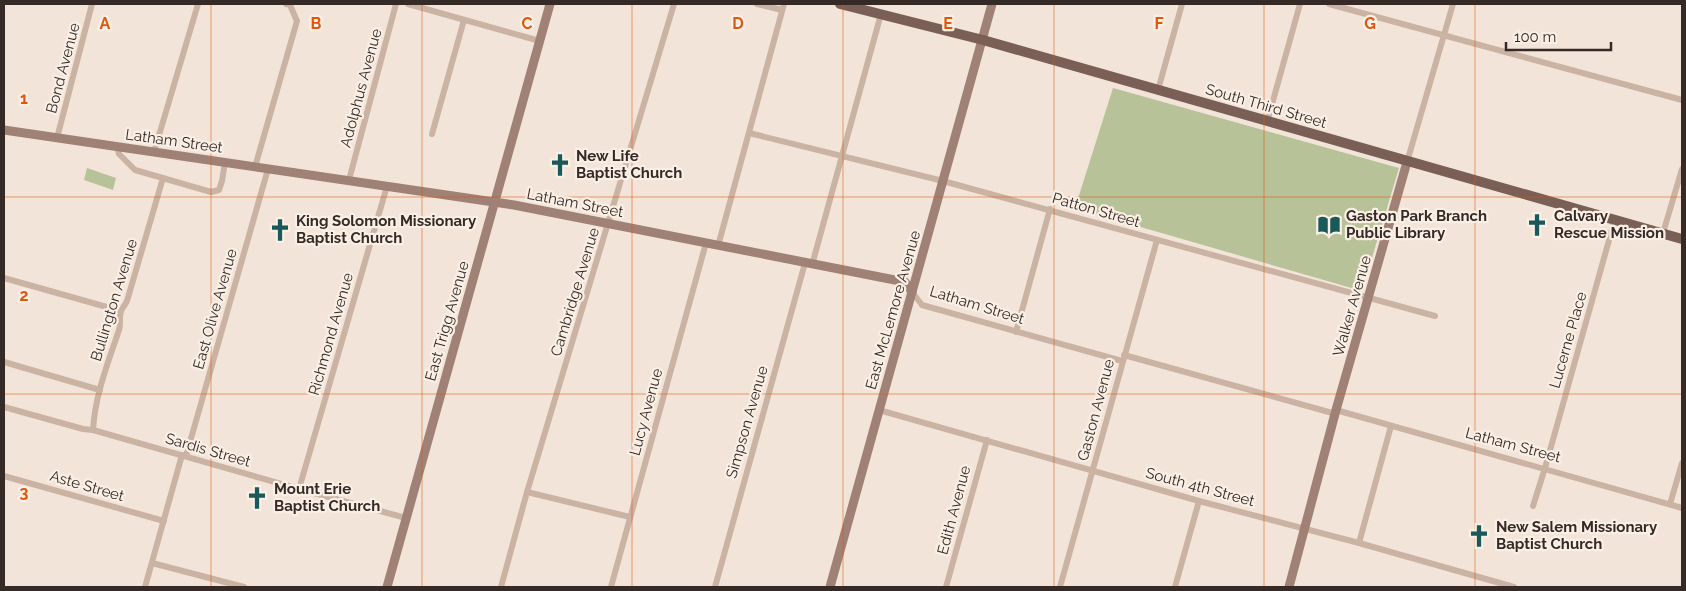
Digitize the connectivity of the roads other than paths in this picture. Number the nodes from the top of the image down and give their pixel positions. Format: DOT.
graph roads {
  1 [pos="92,4"];
  2 [pos="198,4"];
  3 [pos="286,4"];
  4 [pos="396,4"];
  5 [pos="408,4"];
  6 [pos="550,4"];
  7 [pos="674,4"];
  8 [pos="757,4"];
  9 [pos="840,4"];
  10 [pos="992,4"];
  11 [pos="1182,4"];
  12 [pos="1300,4"];
  13 [pos="1329,4"];
  14 [pos="1453,4"];
  15 [pos="783,7"];
  16 [pos="881,14"];
  17 [pos="464,20"];
  18 [pos="1444,36"];
  19 [pos="982,40"];
  20 [pos="540,41"];
  21 [pos="1158,90"];
  22 [pos="1682,100"];
  23 [pos="1267,122"];
  24 [pos="4,130"];
  25 [pos="749,132"];
  26 [pos="432,134"];
  27 [pos="57,138"];
  28 [pos="117,146"];
  29 [pos="154,152"];
  30 [pos="841,156"];
  31 [pos="225,162"];
  32 [pos="1407,162"];
  33 [pos="255,166"];
  34 [pos="268,169"];
  35 [pos="1682,169"];
  36 [pos="163,178"];
  37 [pos="349,180"];
  38 [pos="943,180"];
  39 [pos="387,186"];
  40 [pos="495,202"];
  41 [pos="1050,210"];
  42 [pos="1616,219"];
  43 [pos="609,224"];
  44 [pos="1663,234"];
  45 [pos="1682,239"];
  46 [pos="1157,240"];
  47 [pos="706,243"];
  48 [pos="718,246"];
  49 [pos="808,264"];
  50 [pos="4,278"];
  51 [pos="912,292"];
  52 [pos="1368,297"];
  53 [pos="121,311"];
  54 [pos="1436,316"];
  55 [pos="1016,332"];
  56 [pos="1123,358"];
  57 [pos="4,362"];
  58 [pos="100,390"];
  59 [pos="4,407"];
  60 [pos="879,410"];
  61 [pos="1336,412"];
  62 [pos="1391,426"];
  63 [pos="92,430"];
  64 [pos="986,440"];
  65 [pos="184,456"];
  66 [pos="1682,463"];
  67 [pos="1546,468"];
  68 [pos="1092,470"];
  69 [pos="4,476"];
  70 [pos="299,489"];
  71 [pos="527,492"];
  72 [pos="1199,501"];
  73 [pos="1670,504"];
  74 [pos="1532,506"];
  75 [pos="1682,508"];
  76 [pos="630,517"];
  77 [pos="406,518"];
  78 [pos="164,521"];
  79 [pos="1304,528"];
  80 [pos="1359,543"];
  81 [pos="152,563"];
  82 [pos="1499,585"];
  83 [pos="145,587"];
  84 [pos="244,587"];
  85 [pos="387,587"];
  86 [pos="501,587"];
  87 [pos="611,587"];
  88 [pos="715,587"];
  89 [pos="830,587"];
  90 [pos="946,587"];
  91 [pos="1060,587"];
  92 [pos="1175,587"];
  93 [pos="1289,587"];
  94 [pos="1514,587"];
  1 -- 27 [label="street, Bond Avenue"];
  2 -- 29 [label="street"];
  3 -- 33 [label="street"];
  4 -- 37 [label="street, Adolphus Avenue"];
  5 -- 17 [label="street"];
  6 -- 20 [label="street, East Trigg Avenue"];
  7 -- 43 [label="street, Cambridge Avenue"];
  8 -- 15 [label="street"];
  9 -- 16 [label="main road, South Third Street"];
  10 -- 19 [label="street"];
  11 -- 21 [label="street"];
  12 -- 23 [label="street"];
  13 -- 18 [label="street"];
  14 -- 18 [label="street, Walker Avenue"];
  15 -- 25 [label="street"];
  16 -- 19 [label="main road, South Third Street"];
  16 -- 30 [label="street, Simpson Avenue"];
  17 -- 20 [label="street"];
  17 -- 26 [label="street"];
  18 -- 22 [label="street"];
  18 -- 32 [label="street, Walker Avenue"];
  19 -- 21 [label="main road, South Third Street"];
  19 -- 38 [label="street, East McLemore Avenue"];
  20 -- 40 [label="street, East Trigg Avenue"];
  21 -- 23 [label="main road, South Third Street"];
  23 -- 32 [label="main road, South Third Street"];
  24 -- 27 [label="street, Latham Street"];
  25 -- 30 [label="street, Patton Street"];
  25 -- 48 [label="street"];
  27 -- 28 [label="street, Latham Street"];
  28 -- 29 [label="street, Latham Street"];
  28 -- 36 [label="street"];
  29 -- 31 [label="street, Latham Street"];
  30 -- 38 [label="street, Patton Street"];
  30 -- 49 [label="street, Simpson Avenue"];
  31 -- 33 [label="street, Latham Street"];
  31 -- 36 [label="street"];
  32 -- 42 [label="main road, South Third Street"];
  32 -- 52 [label="street, Walker Avenue"];
  33 -- 34 [label="street, Latham Street"];
  34 -- 37 [label="street, Latham Street"];
  34 -- 65 [label="street, East Olive Avenue"];
  35 -- 44 [label="street"];
  36 -- 53 [label="street, Bullington Avenue"];
  37 -- 39 [label="street, Latham Street"];
  38 -- 41 [label="street, Patton Street"];
  38 -- 51 [label="street, East McLemore Avenue"];
  39 -- 40 [label="street, Latham Street"];
  39 -- 70 [label="street, Richmond Avenue"];
  40 -- 43 [label="street, Latham Street"];
  40 -- 77 [label="street, East Trigg Avenue"];
  41 -- 46 [label="street, Patton Street"];
  41 -- 55 [label="street"];
  42 -- 44 [label="main road, South Third Street"];
  42 -- 67 [label="street, Lucerne Place"];
  43 -- 47 [label="street, Latham Street"];
  43 -- 71 [label="street, Cambridge Avenue"];
  44 -- 45 [label="main road, South Third Street"];
  46 -- 52 [label="street, Patton Street"];
  46 -- 56 [label="street, Gaston Avenue"];
  47 -- 48 [label="street, Latham Street"];
  47 -- 76 [label="street, Lucy Avenue"];
  48 -- 49 [label="street, Latham Street"];
  49 -- 51 [label="street, Latham Street"];
  49 -- 88 [label="street, Simpson Avenue"];
  50 -- 53 [label="street"];
  51 -- 55 [label="street, Latham Street"];
  51 -- 60 [label="street, East McLemore Avenue"];
  52 -- 54 [label="street, Patton Street"];
  52 -- 61 [label="street, Walker Avenue"];
  53 -- 58 [label="street, Bullington Avenue"];
  55 -- 56 [label="street, Latham Street"];
  56 -- 61 [label="street, Latham Street"];
  56 -- 68 [label="street, Gaston Avenue"];
  57 -- 58 [label="street"];
  58 -- 63 [label="street, Bullington Avenue"];
  59 -- 63 [label="street, Sardis Street"];
  60 -- 64 [label="street, South 4th Street"];
  60 -- 89 [label="street, East McLemore Avenue"];
  61 -- 62 [label="street, Latham Street"];
  61 -- 79 [label="street, Walker Avenue"];
  62 -- 67 [label="street, Latham Street"];
  62 -- 80 [label="street"];
  63 -- 65 [label="street, Sardis Street"];
  64 -- 68 [label="street, South 4th Street"];
  64 -- 90 [label="street, Edith Avenue"];
  65 -- 70 [label="street, Sardis Street"];
  65 -- 78 [label="street, East Olive Avenue"];
  66 -- 73 [label="street"];
  67 -- 73 [label="street, Latham Street"];
  67 -- 74 [label="street, Lucerne Place"];
  68 -- 72 [label="street, South 4th Street"];
  68 -- 91 [label="street, Gaston Avenue"];
  69 -- 78 [label="street, Aste Street"];
  70 -- 77 [label="street, Sardis Street"];
  71 -- 76 [label="street"];
  71 -- 86 [label="street, Cambridge Avenue"];
  72 -- 79 [label="street, South 4th Street"];
  72 -- 92 [label="street"];
  73 -- 75 [label="street, Latham Street"];
  76 -- 87 [label="street, Lucy Avenue"];
  77 -- 85 [label="street, East Trigg Avenue"];
  78 -- 81 [label="street, East Olive Avenue"];
  79 -- 80 [label="street, South 4th Street"];
  79 -- 93 [label="street, Walker Avenue"];
  80 -- 82 [label="street, South 4th Street"];
  81 -- 83 [label="street, East Olive Avenue"];
  81 -- 84 [label="street"];
  82 -- 94 [label="street, South 4th Street"];
}
